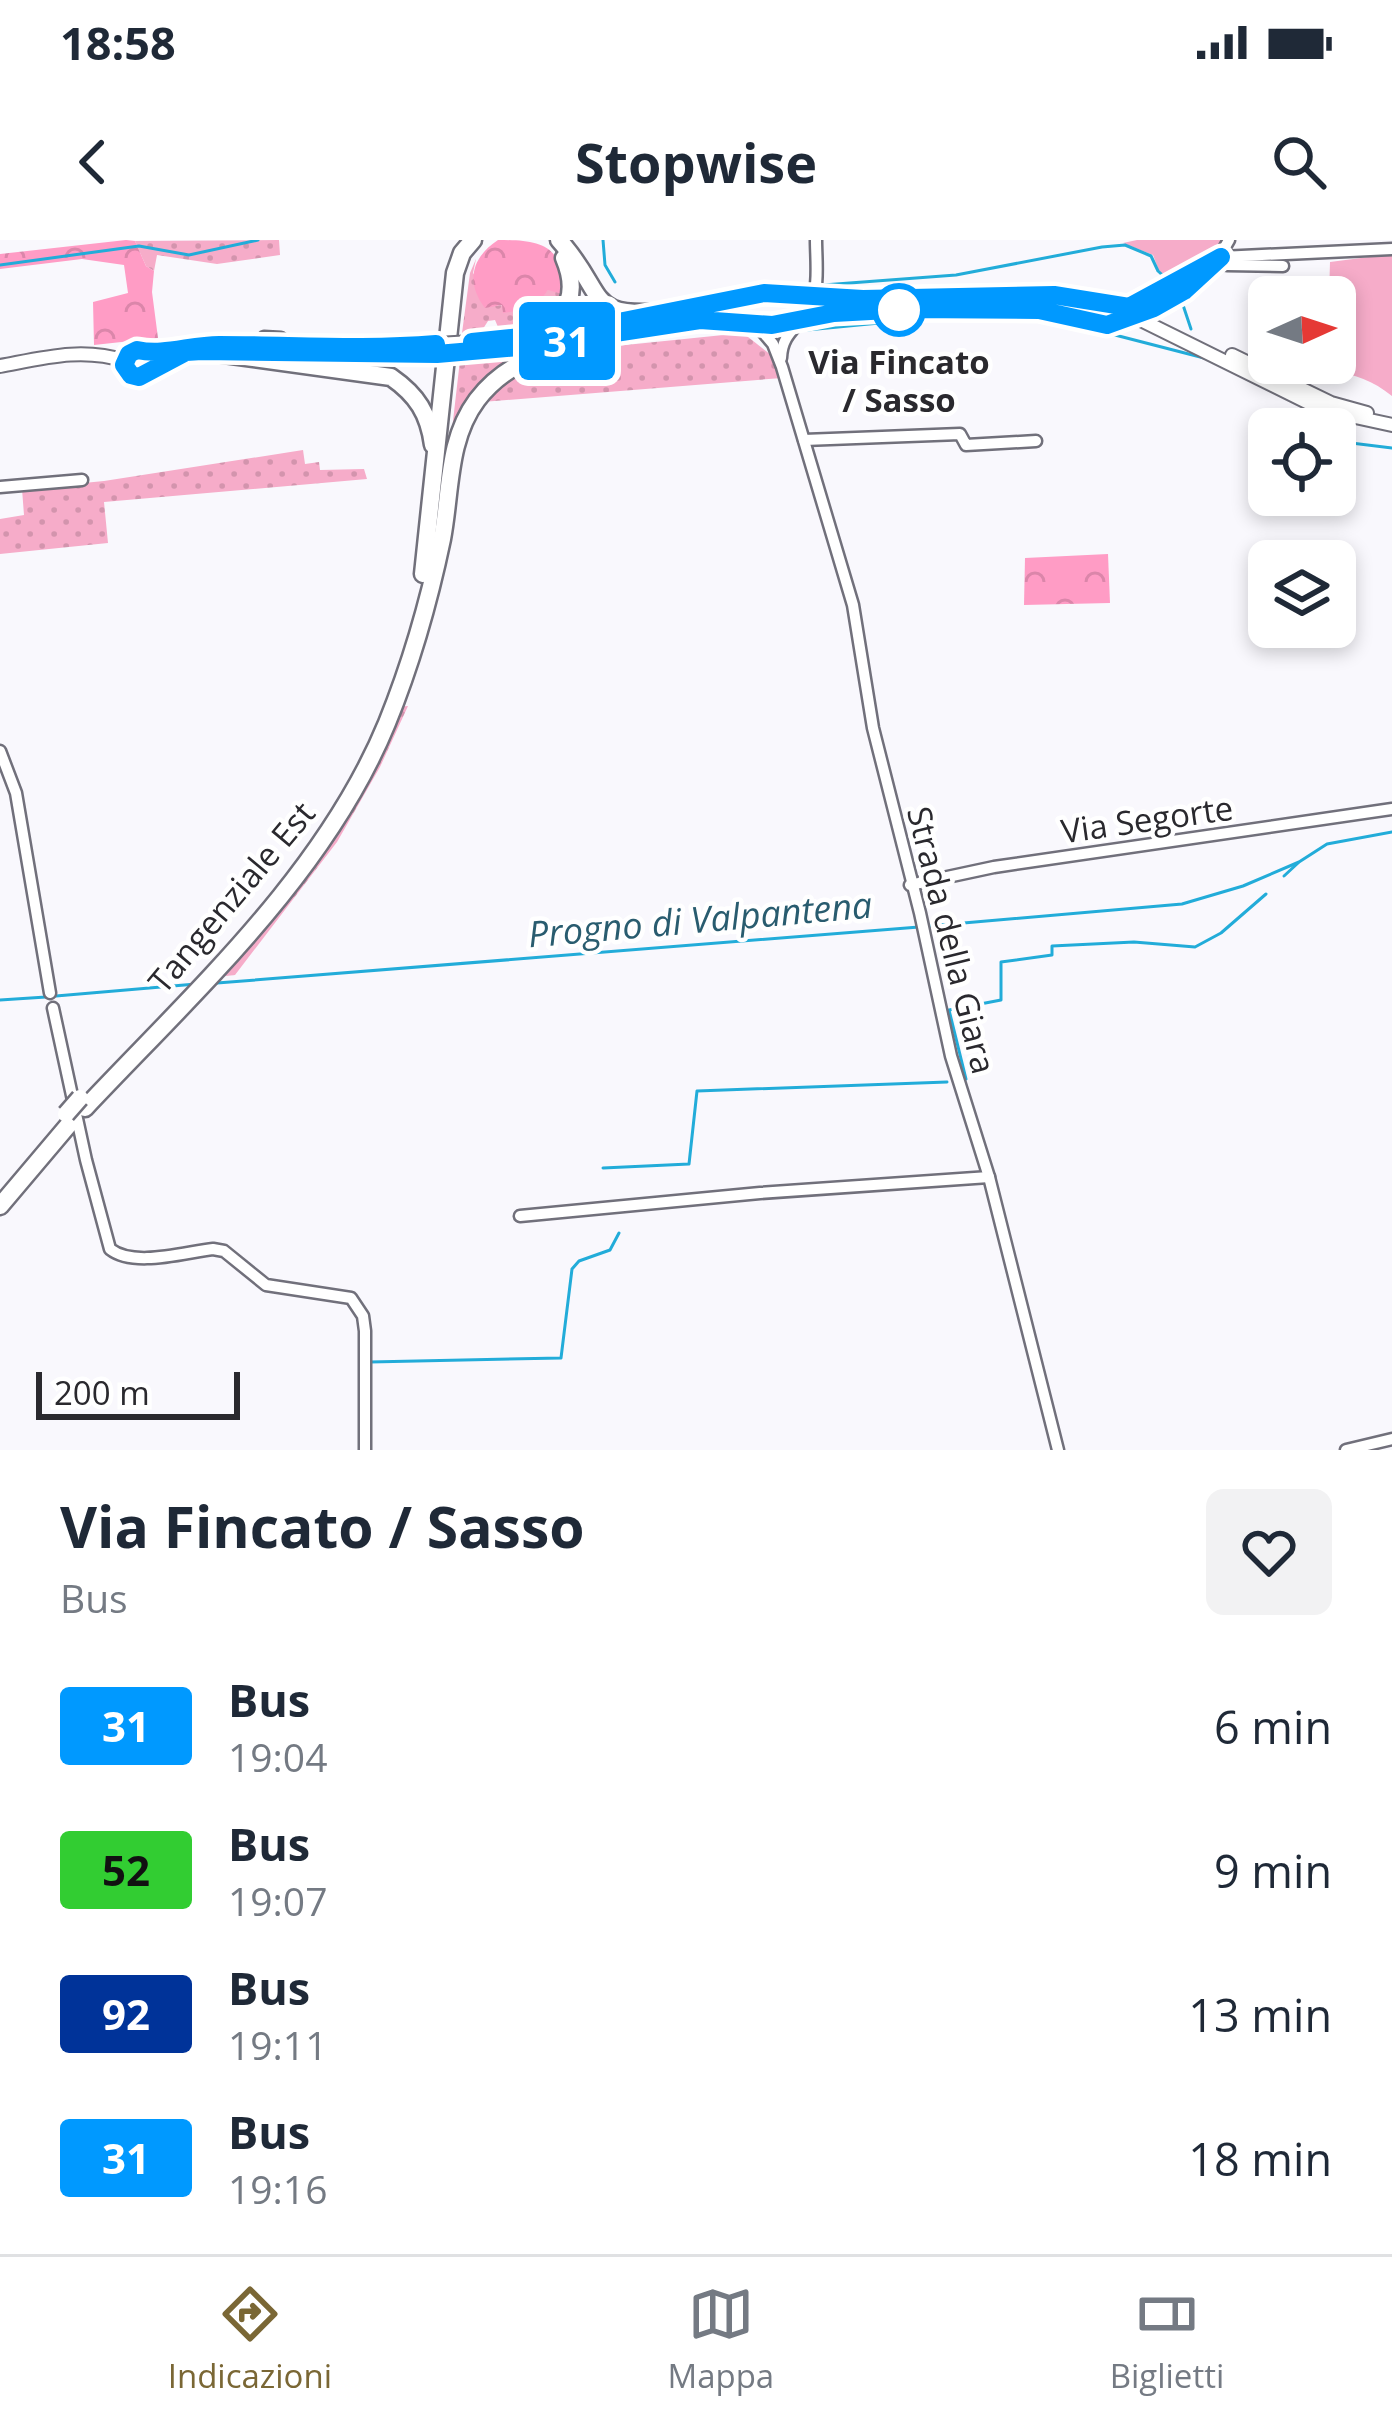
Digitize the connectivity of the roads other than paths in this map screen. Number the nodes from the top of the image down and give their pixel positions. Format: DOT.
graph roads {
  1 [pos="473,240"];
  2 [pos="487,240"];
  3 [pos="548,240"];
  4 [pos="559,240"];
  5 [pos="816,240"];
  6 [pos="1229,240"];
  7 [pos="1392,249"];
  8 [pos="1221,257"];
  9 [pos="1283,266"];
  10 [pos="764,293"];
  11 [pos="785,293"];
  12 [pos="814,294"];
  13 [pos="1071,300"];
  14 [pos="1154,308"];
  15 [pos="907,309"];
  16 [pos="676,311"];
  17 [pos="796,322"];
  18 [pos="1121,323"];
  19 [pos="756,324"];
  20 [pos="631,330"];
  21 [pos="281,338"];
  22 [pos="506,339"];
  23 [pos="472,346"];
  24 [pos="266,347"];
  25 [pos="437,349"];
  26 [pos="202,351"];
  27 [pos="149,355"];
  28 [pos="125,361"];
  29 [pos="0,366"];
  30 [pos="782,367"];
  31 [pos="150,371"];
  32 [pos="1392,421"];
  33 [pos="805,440"];
  34 [pos="1036,440"];
  35 [pos="82,480"];
  36 [pos="0,487"];
  37 [pos="429,572"];
  38 [pos="0,751"];
  39 [pos="1392,809"];
  40 [pos="910,885"];
  41 [pos="49,990"];
  42 [pos="53,1008"];
  43 [pos="68,1118"];
  44 [pos="989,1178"];
  45 [pos="0,1190"];
  46 [pos="0,1206"];
  47 [pos="520,1216"];
  48 [pos="1392,1439"];
  49 [pos="365,1450"];
  50 [pos="1058,1450"];
  51 [pos="1346,1450"];
  1 -- 37 [label="highway"];
  2 -- 37 [label="highway"];
  3 -- 22 [label="highway"];
  4 -- 16 [label="highway"];
  5 -- 12 [label="street"];
  6 -- 8 [label="street"];
  7 -- 8 [label="street"];
  8 -- 9 [label="street"];
  8 -- 13 [label="street"];
  8 -- 14 [label="street"];
  10 -- 11 [label="main road"];
  10 -- 16 [label="main road"];
  10 -- 19 [label="main road"];
  11 -- 12 [label="main road"];
  11 -- 17 [label="main road"];
  12 -- 13 [label="main road"];
  12 -- 17 [label="street"];
  13 -- 15 [label="main road"];
  13 -- 32 [label="main road"];
  13 -- 32 [label="main road"];
  15 -- 17 [label="main road"];
  15 -- 18 [label="street"];
  16 -- 22 [label="main road"];
  17 -- 19 [label="main road"];
  17 -- 30 [label="street"];
  19 -- 20 [label="main road"];
  19 -- 30 [label="street, Strada della Giara"];
  20 -- 23 [label="main road"];
  20 -- 37 [label="highway"];
  21 -- 24 [label="street"];
  22 -- 23 [label="main road"];
  23 -- 25 [label="main road, bridge"];
  24 -- 25 [label="main road"];
  24 -- 27 [label="main road"];
  25 -- 26 [label="main road"];
  26 -- 31 [label="main road"];
  26 -- 37 [label="highway"];
  27 -- 28 [label="main road"];
  27 -- 31 [label="main road"];
  28 -- 29 [label="main road"];
  28 -- 31 [label="main road"];
  30 -- 33 [label="street, Strada della Giara"];
  33 -- 34 [label="street"];
  33 -- 40 [label="street, Strada della Giara"];
  35 -- 36 [label="street"];
  37 -- 43 [label="highway, Tangenziale Est, bridge"];
  38 -- 41 [label="street"];
  39 -- 40 [label="street, Via Segorte"];
  40 -- 44 [label="street, Strada della Giara"];
  42 -- 49 [label="street"];
  43 -- 45 [label="highway, Tangenziale Est"];
  43 -- 46 [label="highway, Tangenziale Est"];
  44 -- 47 [label="street"];
  44 -- 50 [label="street, Strada della Giara"];
  48 -- 51 [label="street"];
}
